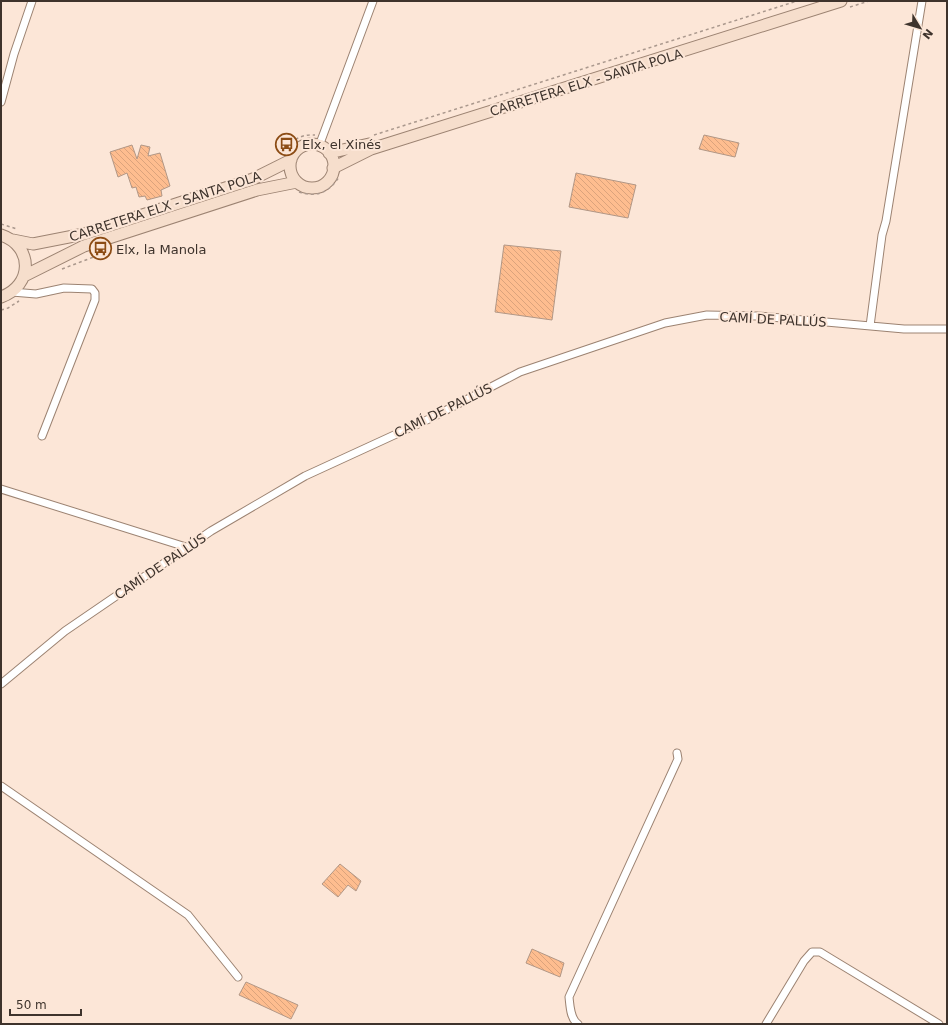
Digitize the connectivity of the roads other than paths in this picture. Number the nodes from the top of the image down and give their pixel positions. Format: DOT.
graph roads {
  1 [pos="32,1"];
  2 [pos="373,1"];
  3 [pos="818,1"];
  4 [pos="841,1"];
  5 [pos="922,1"];
  6 [pos="1,102"];
  7 [pos="321,141"];
  8 [pos="329,153"];
  9 [pos="287,156"];
  10 [pos="333,168"];
  11 [pos="297,182"];
  12 [pos="1,235"];
  13 [pos="13,240"];
  14 [pos="24,276"];
  15 [pos="12,292"];
  16 [pos="1,297"];
  17 [pos="870,326"];
  18 [pos="947,329"];
  19 [pos="42,436"];
  20 [pos="1,489"];
  21 [pos="186,547"];
  22 [pos="1,684"];
  23 [pos="677,753"];
  24 [pos="1,786"];
  25 [pos="238,977"];
  26 [pos="578,1024"];
  27 [pos="766,1024"];
  28 [pos="939,1024"];
  1 -- 6 [label="street"];
  2 -- 7 [label="street"];
  3 -- 8 [label="main road, CARRETERA ELX - SANTA POLA"];
  4 -- 10 [label="main road, CARRETERA ELX - SANTA POLA"];
  5 -- 17 [label="street"];
  7 -- 8 [label="main road"];
  7 -- 9 [label="main road"];
  8 -- 10 [label="main road"];
  9 -- 11 [label="main road"];
  9 -- 13 [label="main road, CARRETERA ELX - SANTA POLA"];
  10 -- 11 [label="main road"];
  11 -- 14 [label="main road, CARRETERA ELX - SANTA POLA"];
  12 -- 13 [label="main road, CARRETERA ELX - SANTA POLA"];
  13 -- 14 [label="main road"];
  14 -- 15 [label="main road"];
  15 -- 16 [label="main road"];
  15 -- 19 [label="street"];
  17 -- 18 [label="street, CAMÍ DE PALLÚS"];
  17 -- 21 [label="street, CAMÍ DE PALLÚS"];
  20 -- 21 [label="street"];
  21 -- 22 [label="street, CAMÍ DE PALLÚS"];
  23 -- 26 [label="street"];
  24 -- 25 [label="street"];
  27 -- 28 [label="street"];
}
